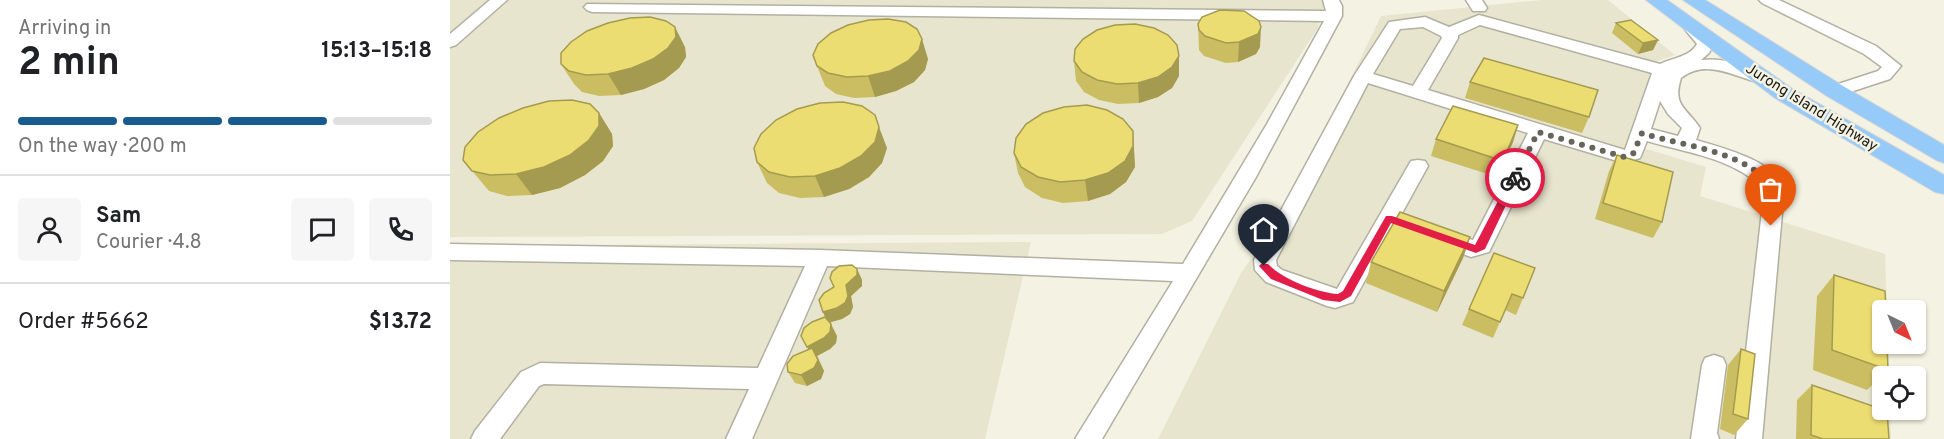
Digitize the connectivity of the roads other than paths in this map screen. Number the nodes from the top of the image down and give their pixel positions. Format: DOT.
graph roads {
  1 [pos="500,0"];
  2 [pos="1655,0"];
  3 [pos="1692,0"];
  4 [pos="1767,0"];
  5 [pos="592,7"];
  6 [pos="1332,8"];
  7 [pos="1691,27"];
  8 [pos="1449,33"];
  9 [pos="450,42"];
  10 [pos="1662,70"];
  11 [pos="1363,76"];
  12 [pos="1763,79"];
  13 [pos="1835,91"];
  14 [pos="1417,93"];
  15 [pos="1538,132"];
  16 [pos="1642,133"];
  17 [pos="1685,143"];
  18 [pos="1944,155"];
  19 [pos="1418,166"];
  20 [pos="1944,186"];
  21 [pos="1389,218"];
  22 [pos="450,252"];
  23 [pos="820,258"];
  24 [pos="1190,273"];
  25 [pos="1714,365"];
  26 [pos="766,379"];
  27 [pos="484,439"];
  28 [pos="739,439"];
  29 [pos="1088,439"];
  30 [pos="1706,439"];
  31 [pos="1749,439"];
  1 -- 9 [label="street"];
  2 -- 7 [label="main road, Jurong Island Highway"];
  3 -- 13 [label="main road, Jurong Island Highway"];
  4 -- 13 [label="street"];
  5 -- 6 [label="street"];
  6 -- 24 [label="street"];
  7 -- 10 [label="street"];
  7 -- 12 [label="main road, Jurong Island Highway"];
  8 -- 10 [label="street"];
  8 -- 11 [label="street"];
  8 -- 14 [label="street"];
  10 -- 16 [label="street"];
  11 -- 14 [label="street"];
  11 -- 21 [label="street"];
  12 -- 17 [label="street"];
  12 -- 20 [label="main road, Jurong Island Highway"];
  13 -- 18 [label="main road, Jurong Island Highway"];
  14 -- 15 [label="street"];
  15 -- 16 [label="street"];
  15 -- 21 [label="street"];
  16 -- 17 [label="street"];
  17 -- 31 [label="street"];
  19 -- 21 [label="street"];
  22 -- 23 [label="street"];
  23 -- 24 [label="street"];
  23 -- 26 [label="street"];
  24 -- 29 [label="street"];
  25 -- 30 [label="street"];
  26 -- 27 [label="street"];
  26 -- 28 [label="street"];
}
